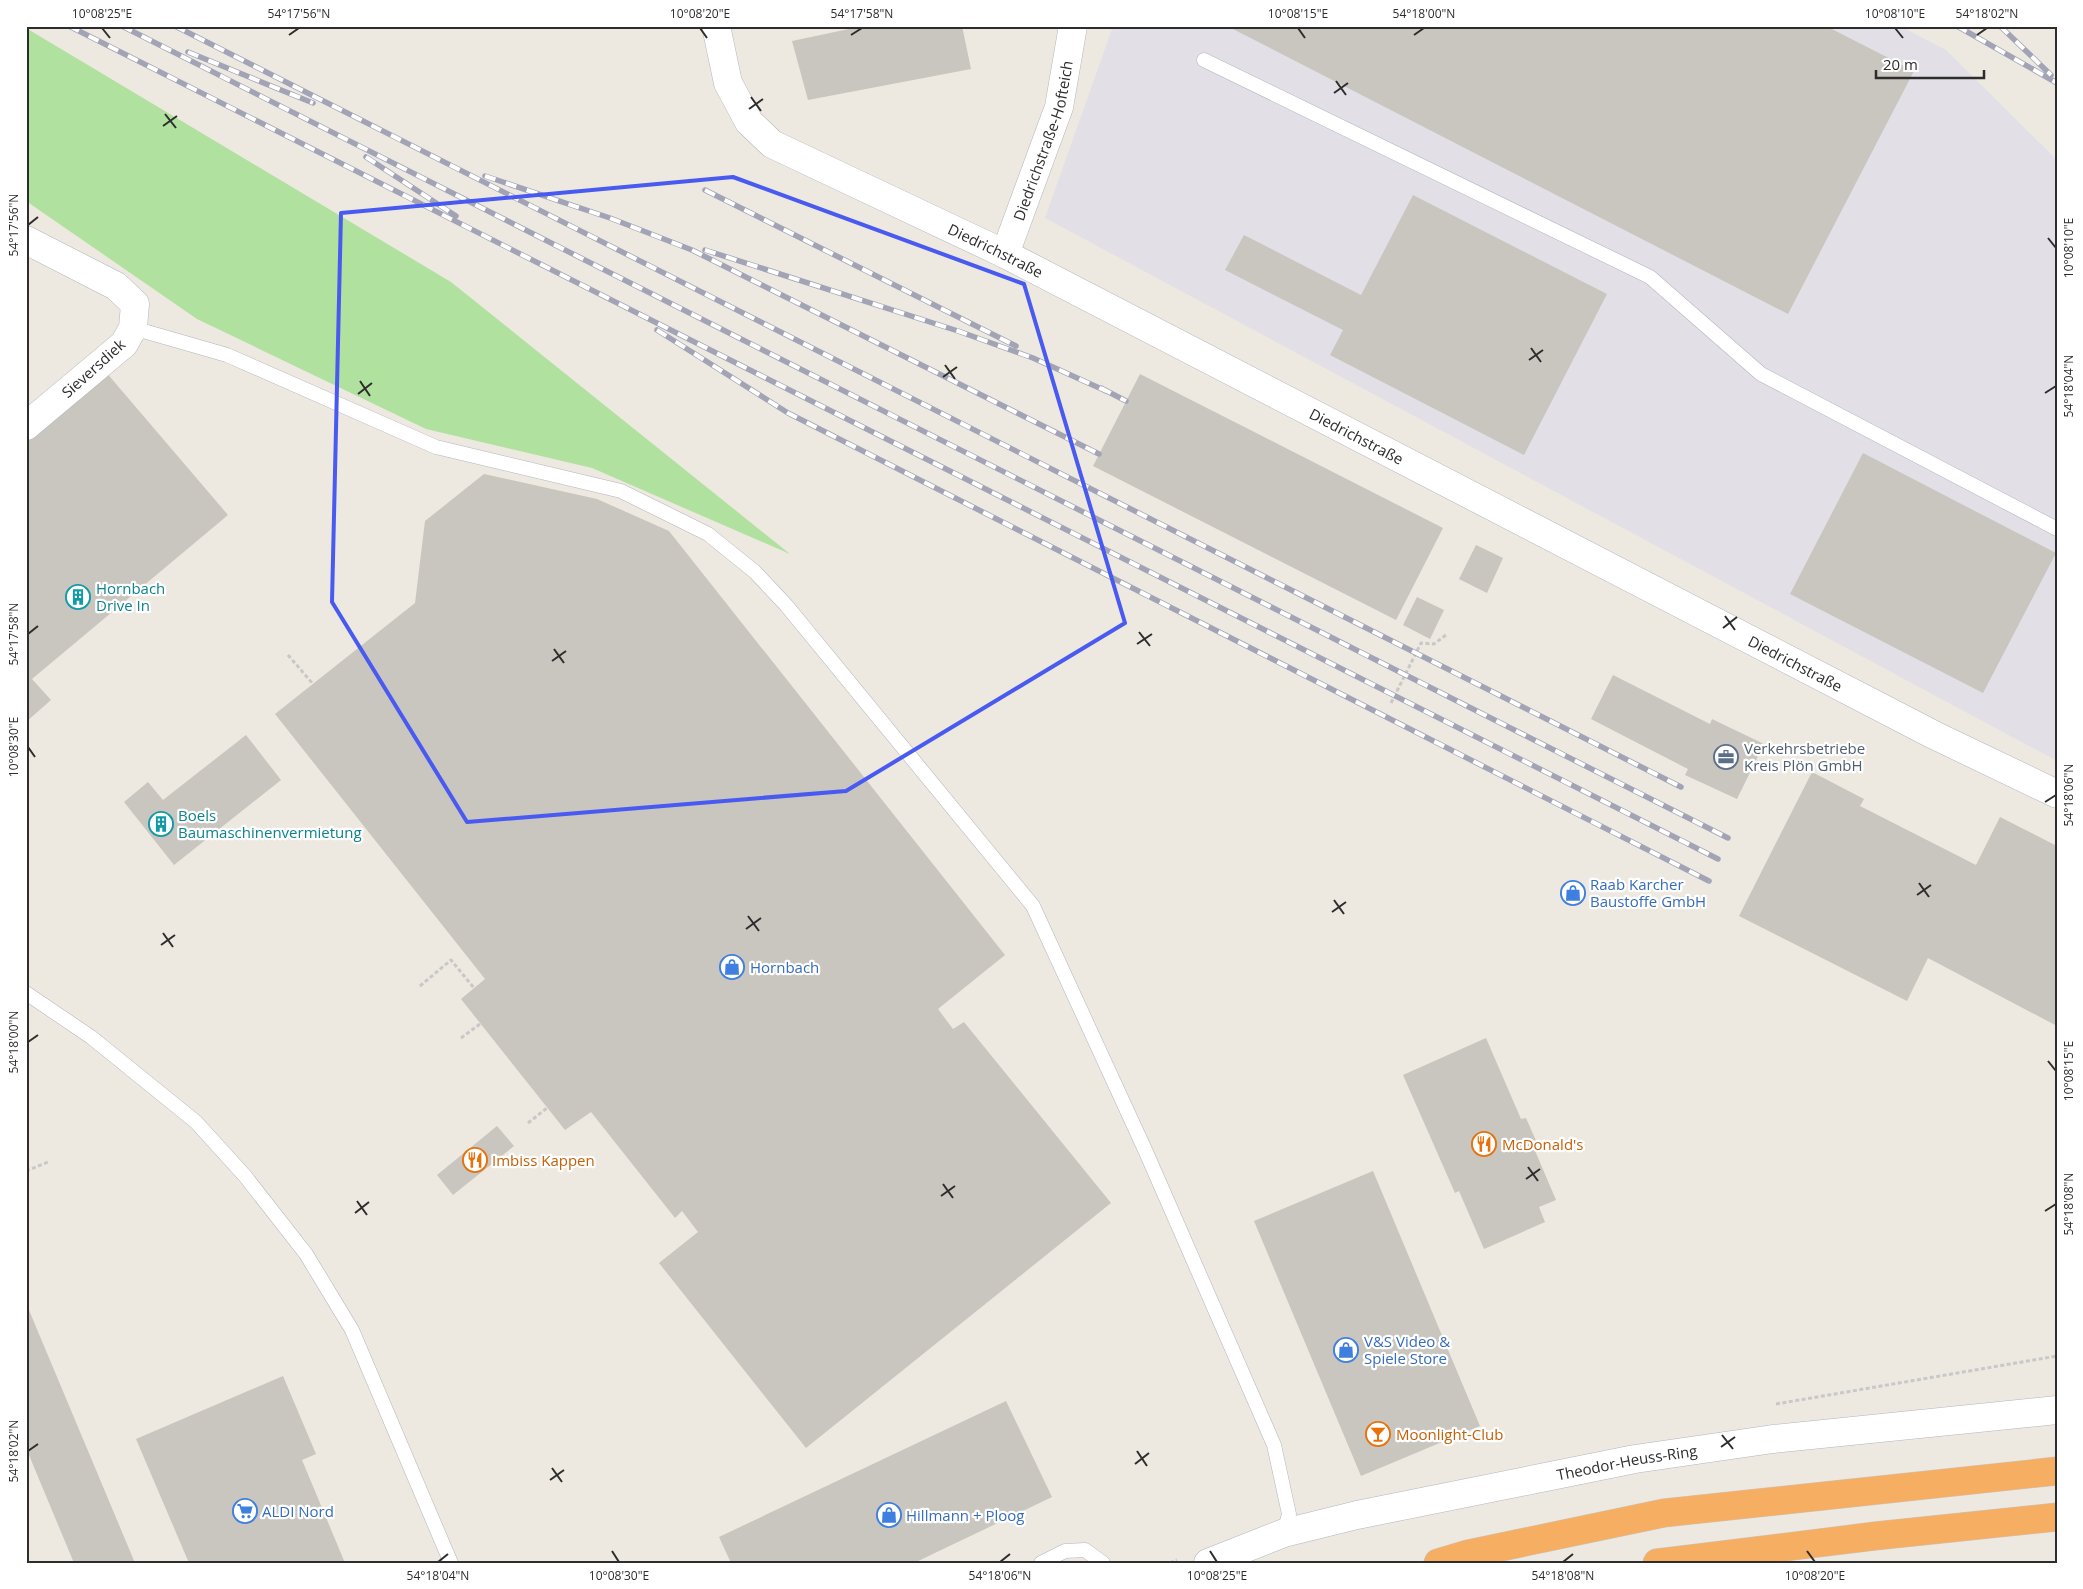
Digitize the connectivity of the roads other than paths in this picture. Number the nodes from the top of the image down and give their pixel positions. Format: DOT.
graph roads {
  1 [pos="716,26"];
  2 [pos="1072,26"];
  3 [pos="1204,60"];
  4 [pos="26,240"];
  5 [pos="1006,254"];
  6 [pos="133,328"];
  7 [pos="26,426"];
  8 [pos="2057,529"];
  9 [pos="2057,794"];
  10 [pos="26,993"];
  11 [pos="2057,1410"];
  12 [pos="2057,1471"];
  13 [pos="2057,1517"];
  14 [pos="1284,1533"];
  15 [pos="451,1563"];
  16 [pos="1041,1563"];
  17 [pos="1103,1563"];
  18 [pos="1208,1563"];
  19 [pos="1438,1563"];
  20 [pos="1657,1563"];
  1 -- 5 [label="street, Diedrichstraße"];
  2 -- 5 [label="street, Diedrichstraße-Hofteich"];
  3 -- 8 [label="lane"];
  4 -- 6 [label="street, Sieversdiek"];
  5 -- 9 [label="street, Diedrichstraße"];
  6 -- 7 [label="street, Sieversdiek"];
  6 -- 14 [label="lane"];
  10 -- 15 [label="lane"];
  11 -- 14 [label="street, Theodor-Heuss-Ring"];
  12 -- 19 [label="highway"];
  13 -- 20 [label="highway"];
  14 -- 18 [label="street, Theodor-Heuss-Ring"];
  16 -- 17 [label="lane"];
}
